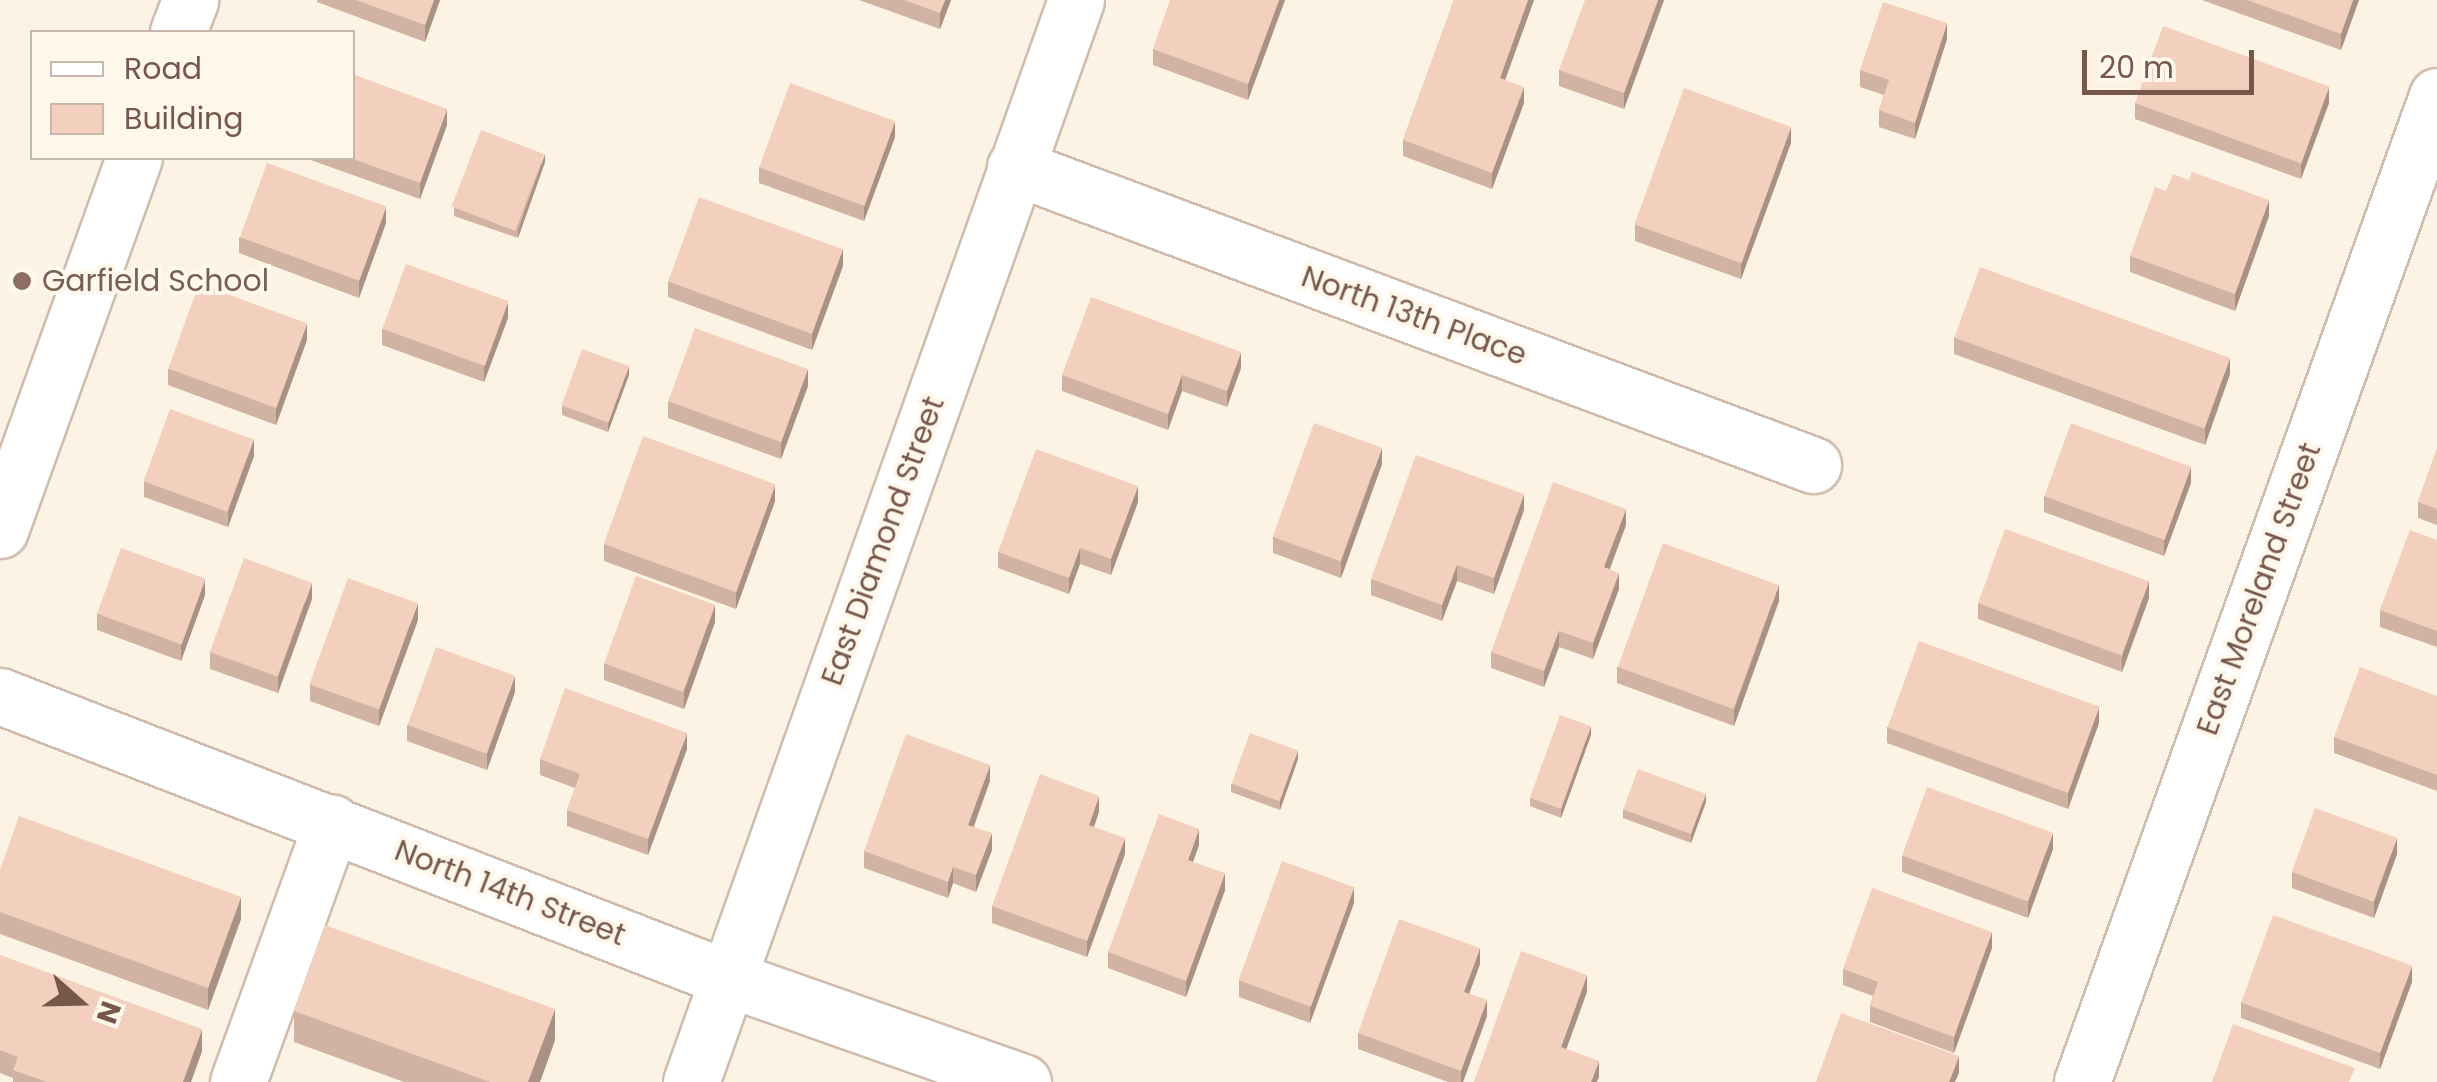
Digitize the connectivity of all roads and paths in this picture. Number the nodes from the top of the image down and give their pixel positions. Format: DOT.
graph roads {
  1 [pos="190,0"];
  2 [pos="1076,0"];
  3 [pos="179,30"];
  4 [pos="2437,96"];
  5 [pos="133,160"];
  6 [pos="1015,167"];
  7 [pos="1813,465"];
  8 [pos="0,530"];
  9 [pos="0,696"];
  10 [pos="332,823"];
  11 [pos="728,978"];
  12 [pos="238,1082"];
  13 [pos="691,1082"];
  14 [pos="1023,1082"];
  15 [pos="2082,1082"];
  1 -- 3 [label="street"];
  2 -- 6 [label="street, East Diamond Street"];
  4 -- 15 [label="street, East Moreland Street"];
  5 -- 8 [label="street"];
  6 -- 7 [label="street, North 13th Place"];
  6 -- 11 [label="street, East Diamond Street"];
  9 -- 10 [label="street, North 14th Street"];
  10 -- 11 [label="street, North 14th Street"];
  10 -- 12 [label="street"];
  11 -- 13 [label="street, East Diamond Street"];
  11 -- 14 [label="street, North 14th Street"];
}
